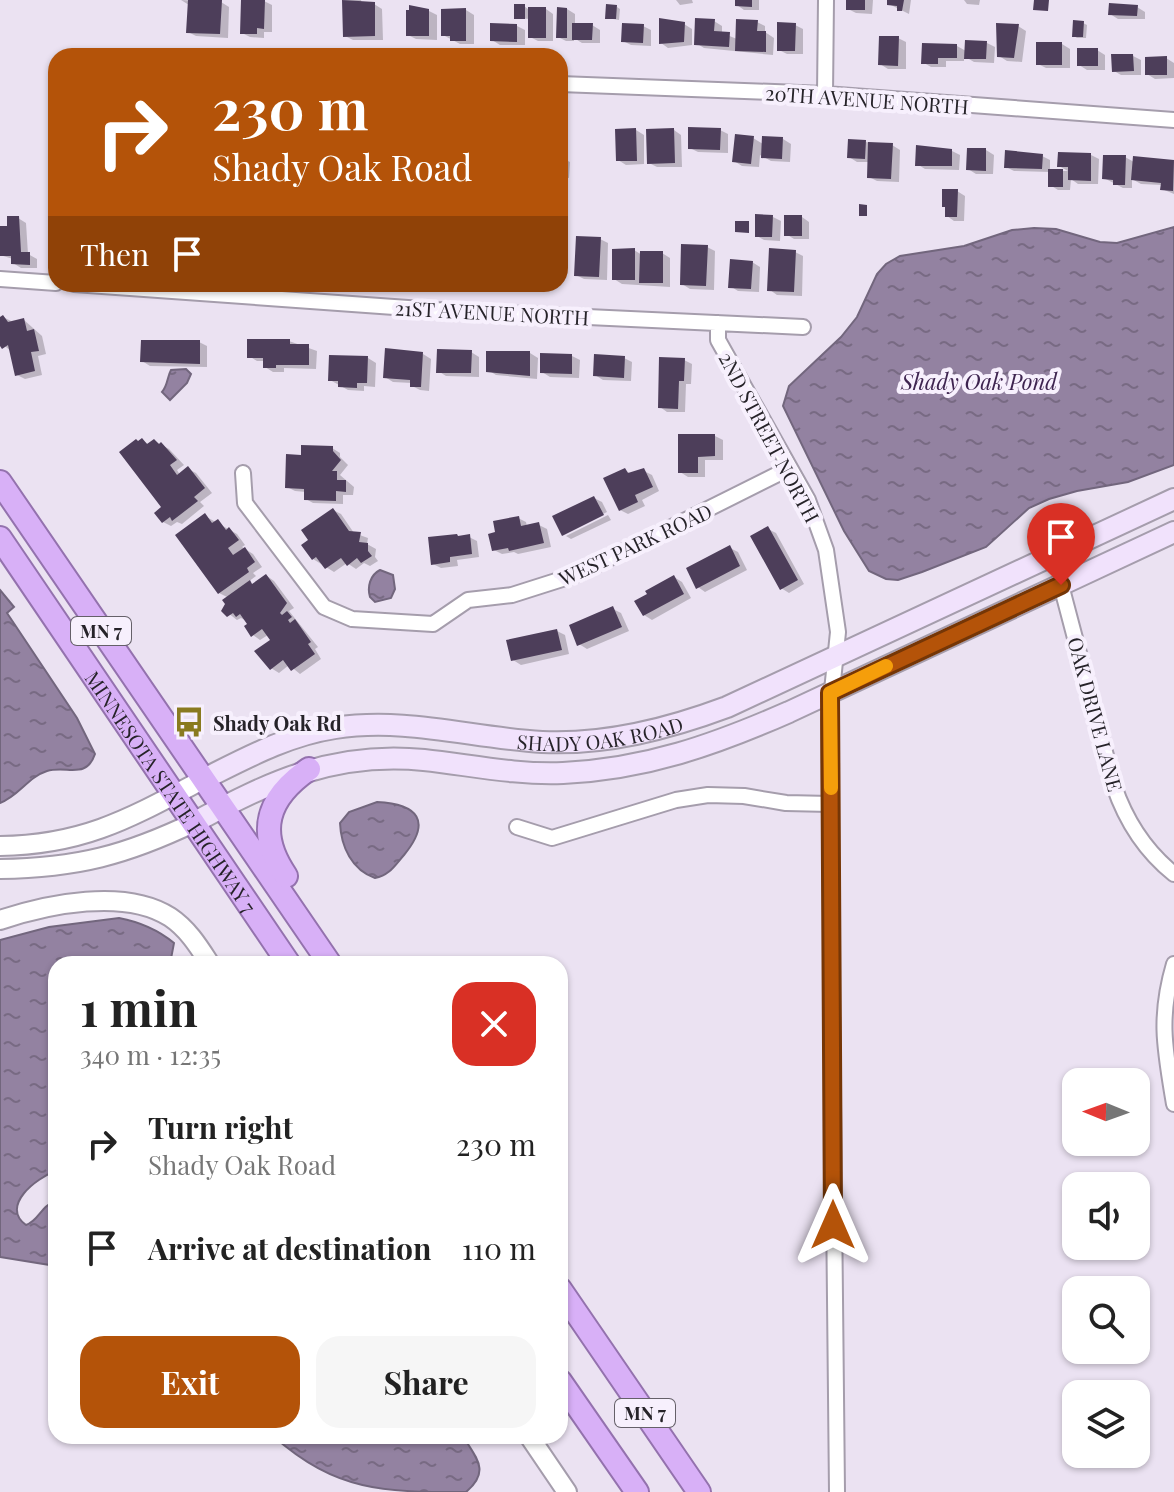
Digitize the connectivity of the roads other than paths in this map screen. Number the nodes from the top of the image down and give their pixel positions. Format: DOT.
graph roads {
  1 [pos="826,0"];
  2 [pos="568,84"];
  3 [pos="825,94"];
  4 [pos="1174,120"];
  5 [pos="0,279"];
  6 [pos="48,282"];
  7 [pos="185,292"];
  8 [pos="718,323"];
  9 [pos="803,327"];
  10 [pos="790,468"];
  11 [pos="243,473"];
  12 [pos="0,482"];
  13 [pos="1174,499"];
  14 [pos="1174,532"];
  15 [pos="0,538"];
  16 [pos="1061,585"];
  17 [pos="835,657"];
  18 [pos="830,693"];
  19 [pos="309,769"];
  20 [pos="204,779"];
  21 [pos="175,794"];
  22 [pos="830,804"];
  23 [pos="223,807"];
  24 [pos="195,822"];
  25 [pos="517,827"];
  26 [pos="0,846"];
  27 [pos="0,869"];
  28 [pos="1174,874"];
  29 [pos="0,920"];
  30 [pos="205,956"];
  31 [pos="284,956"];
  32 [pos="325,956"];
  33 [pos="338,956"];
  34 [pos="1174,964"];
  35 [pos="1174,1104"];
  36 [pos="568,1301"];
  37 [pos="568,1393"];
  38 [pos="534,1444"];
  39 [pos="567,1492"];
  40 [pos="637,1492"];
  41 [pos="699,1492"];
  42 [pos="837,1492"];
  1 -- 3 [label="street"];
  2 -- 3 [label="street, 20TH AVENUE NORTH"];
  3 -- 4 [label="street, 20TH AVENUE NORTH"];
  5 -- 6 [label="street"];
  7 -- 8 [label="street, 21ST AVENUE NORTH"];
  8 -- 9 [label="street, 21ST AVENUE NORTH"];
  8 -- 10 [label="street, 2ND STREET NORTH"];
  10 -- 11 [label="street, WEST PARK ROAD"];
  10 -- 17 [label="street, 2ND STREET NORTH"];
  12 -- 20 [label="highway, MINNESOTA STATE HIGHWAY 7 / MN 7"];
  13 -- 17 [label="main road, SHADY OAK ROAD"];
  14 -- 16 [label="main road, SHADY OAK ROAD"];
  15 -- 21 [label="highway, MINNESOTA STATE HIGHWAY 7 / MN 7"];
  16 -- 18 [label="main road, SHADY OAK ROAD"];
  16 -- 28 [label="street, OAK DRIVE LANE"];
  17 -- 18 [label="street, 2ND STREET NORTH"];
  17 -- 20 [label="main road, SHADY OAK ROAD"];
  18 -- 19 [label="main road, SHADY OAK ROAD"];
  18 -- 22 [label="street, 2ND STREET NORTH"];
  19 -- 23 [label="main road, SHADY OAK ROAD"];
  19 -- 33 [label="highway"];
  20 -- 21 [label="street, SHADY OAK ROAD"];
  20 -- 23 [label="highway, MINNESOTA STATE HIGHWAY 7 / MN 7"];
  21 -- 24 [label="highway, MINNESOTA STATE HIGHWAY 7 / MN 7"];
  21 -- 26 [label="street, SHADY OAK ROAD"];
  22 -- 25 [label="street"];
  22 -- 42 [label="street, 2ND STREET NORTH"];
  23 -- 24 [label="main road, SHADY OAK ROAD"];
  23 -- 32 [label="highway, MINNESOTA STATE HIGHWAY 7 / MN 7"];
  24 -- 27 [label="street, SHADY OAK ROAD"];
  24 -- 31 [label="highway, MINNESOTA STATE HIGHWAY 7 / MN 7"];
  29 -- 30 [label="street"];
  34 -- 35 [label="street"];
  36 -- 41 [label="highway, MN 7"];
  37 -- 40 [label="highway, MN 7"];
  38 -- 39 [label="street"];
}
